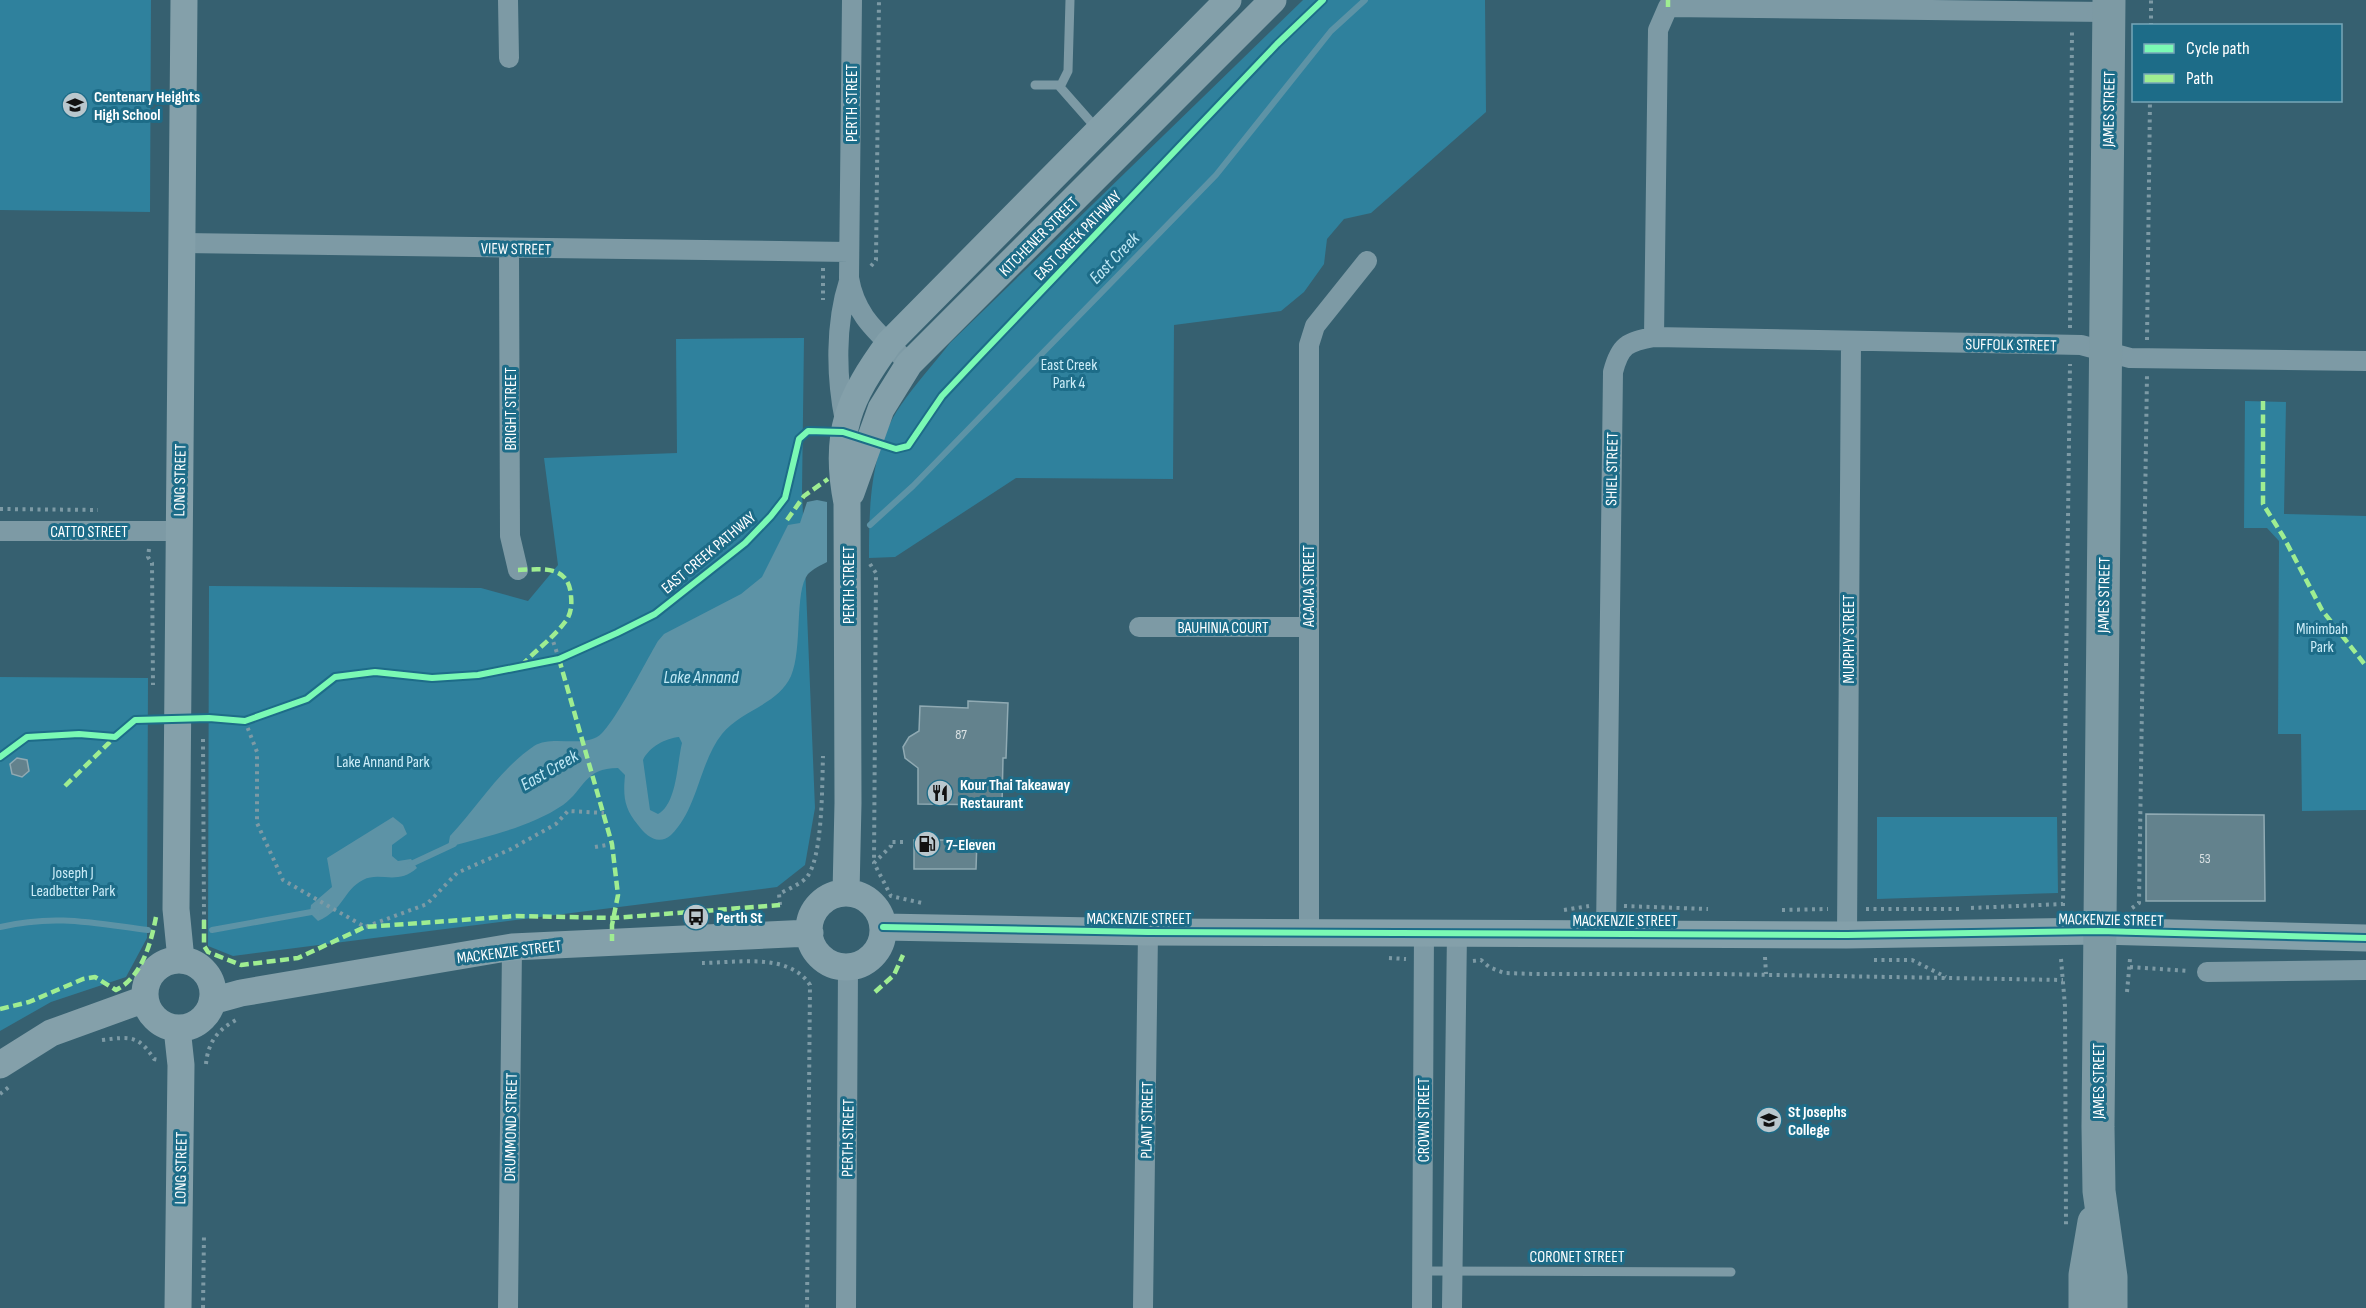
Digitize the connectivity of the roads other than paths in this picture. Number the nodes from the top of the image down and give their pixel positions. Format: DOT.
graph roads {
  1 [pos="184,0"];
  2 [pos="508,0"];
  3 [pos="852,0"];
  4 [pos="1070,0"];
  5 [pos="1228,0"];
  6 [pos="1273,0"];
  7 [pos="2109,6"];
  8 [pos="509,58"];
  9 [pos="1035,85"];
  10 [pos="1060,85"];
  11 [pos="1098,131"];
  12 [pos="183,243"];
  13 [pos="509,248"];
  14 [pos="849,252"];
  15 [pos="1367,261"];
  16 [pos="849,278"];
  17 [pos="1654,338"];
  18 [pos="890,343"];
  19 [pos="1851,343"];
  20 [pos="2106,351"];
  21 [pos="2366,361"];
  22 [pos="909,364"];
  23 [pos="845,421"];
  24 [pos="848,503"];
  25 [pos="0,531"];
  26 [pos="178,531"];
  27 [pos="518,570"];
  28 [pos="1139,627"];
  29 [pos="1307,627"];
  30 [pos="846,893"];
  31 [pos="883,927"];
  32 [pos="1309,931"];
  33 [pos="2099,931"];
  34 [pos="1148,932"];
  35 [pos="1424,932"];
  36 [pos="1457,932"];
  37 [pos="810,933"];
  38 [pos="1606,933"];
  39 [pos="1847,935"];
  40 [pos="2366,938"];
  41 [pos="512,947"];
  42 [pos="181,960"];
  43 [pos="848,967"];
  44 [pos="2366,970"];
  45 [pos="2207,972"];
  46 [pos="145,999"];
  47 [pos="212,1001"];
  48 [pos="177,1028"];
  49 [pos="10,1073"];
  50 [pos="2099,1191"];
  51 [pos="1423,1271"];
  52 [pos="1452,1271"];
  53 [pos="1731,1272"];
  54 [pos="178,1308"];
  55 [pos="508,1308"];
  56 [pos="846,1308"];
  57 [pos="1143,1308"];
  58 [pos="1422,1308"];
  59 [pos="1452,1308"];
  60 [pos="2085,1308"];
  61 [pos="2111,1308"];
  1 -- 12 [label="main road, LONG STREET"];
  2 -- 8 [label="street"];
  3 -- 14 [label="street, PERTH STREET"];
  4 -- 10 [label="lane"];
  5 -- 11 [label="main road, KITCHENER STREET"];
  6 -- 22 [label="main road, KITCHENER STREET"];
  7 -- 17 [label="street"];
  7 -- 20 [label="highway, JAMES STREET"];
  9 -- 10 [label="lane"];
  10 -- 11 [label="lane"];
  11 -- 18 [label="main road, KITCHENER STREET"];
  12 -- 13 [label="street, VIEW STREET"];
  12 -- 26 [label="main road, LONG STREET"];
  13 -- 14 [label="street, VIEW STREET"];
  13 -- 27 [label="street, BRIGHT STREET"];
  14 -- 16 [label="street, PERTH STREET"];
  15 -- 29 [label="street, ACACIA STREET"];
  16 -- 18 [label="street, PERTH STREET"];
  16 -- 23 [label="street, PERTH STREET"];
  17 -- 19 [label="street, SUFFOLK STREET"];
  17 -- 38 [label="street, SHIEL STREET"];
  18 -- 22 [label="street, PERTH STREET"];
  18 -- 23 [label="main road, KITCHENER STREET"];
  19 -- 20 [label="street, SUFFOLK STREET"];
  19 -- 39 [label="street, MURPHY STREET"];
  20 -- 21 [label="street, SUFFOLK STREET"];
  20 -- 33 [label="highway, JAMES STREET"];
  22 -- 24 [label="main road, KITCHENER STREET"];
  23 -- 24 [label="main road, PERTH STREET"];
  24 -- 30 [label="main road, PERTH STREET"];
  25 -- 26 [label="street, CATTO STREET"];
  26 -- 42 [label="main road, LONG STREET"];
  28 -- 29 [label="street, BAUHINIA COURT"];
  29 -- 32 [label="street, ACACIA STREET"];
  30 -- 31 [label="main road"];
  30 -- 37 [label="main road"];
  31 -- 34 [label="main road, MACKENZIE STREET"];
  31 -- 43 [label="main road"];
  32 -- 34 [label="main road, MACKENZIE STREET"];
  32 -- 35 [label="main road, MACKENZIE STREET"];
  33 -- 39 [label="main road, MACKENZIE STREET"];
  33 -- 40 [label="main road, MACKENZIE STREET"];
  33 -- 50 [label="highway, JAMES STREET"];
  34 -- 57 [label="street, PLANT STREET"];
  35 -- 36 [label="main road, MACKENZIE STREET"];
  35 -- 51 [label="street, CROWN STREET"];
  36 -- 38 [label="main road, MACKENZIE STREET"];
  36 -- 52 [label="street, CROWN STREET"];
  37 -- 41 [label="main road, MACKENZIE STREET"];
  37 -- 43 [label="main road"];
  38 -- 39 [label="main road, MACKENZIE STREET"];
  41 -- 47 [label="main road, MACKENZIE STREET"];
  41 -- 55 [label="street, DRUMMOND STREET"];
  42 -- 46 [label="main road"];
  42 -- 47 [label="main road"];
  43 -- 56 [label="street, PERTH STREET"];
  44 -- 45 [label="street"];
  46 -- 48 [label="main road"];
  46 -- 49 [label="main road"];
  47 -- 48 [label="main road"];
  48 -- 54 [label="main road, LONG STREET"];
  50 -- 60 [label="highway, JAMES STREET"];
  50 -- 61 [label="highway, JAMES STREET"];
  51 -- 52 [label="lane, CORONET STREET"];
  51 -- 58 [label="street, CROWN STREET"];
  52 -- 53 [label="lane, CORONET STREET"];
  52 -- 59 [label="street, CROWN STREET"];
}
